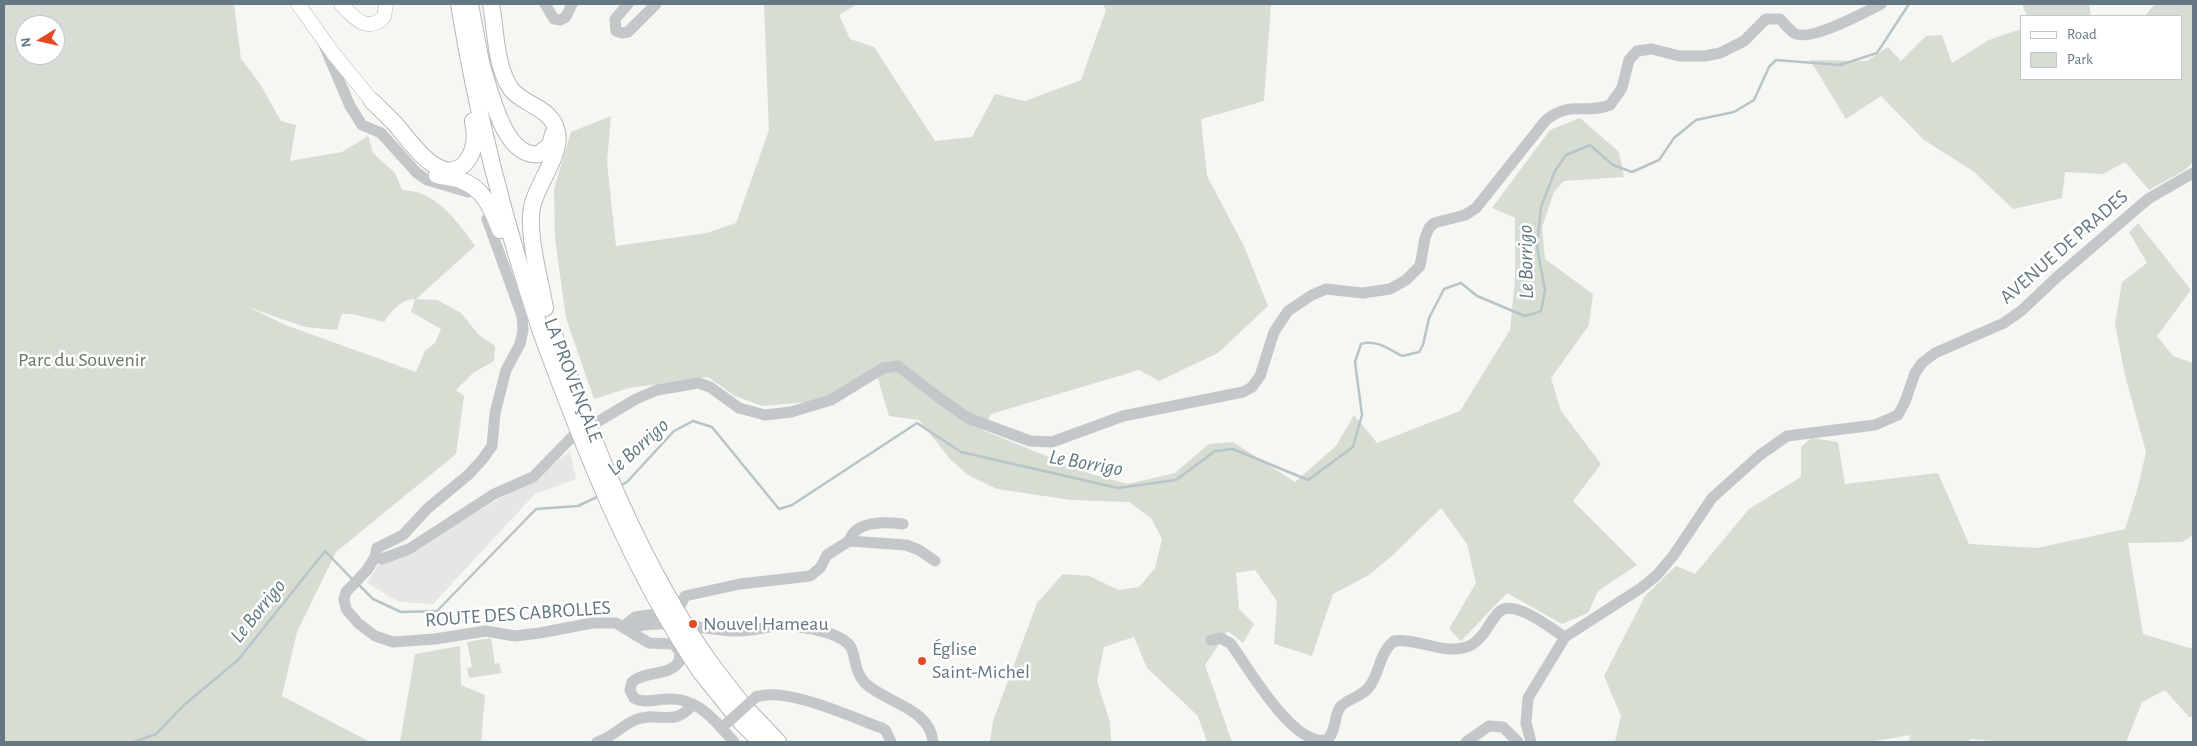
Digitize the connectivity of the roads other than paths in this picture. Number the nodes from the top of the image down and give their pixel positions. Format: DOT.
graph roads {
  1 [pos="298,4"];
  2 [pos="341,4"];
  3 [pos="386,4"];
  4 [pos="491,4"];
  5 [pos="544,4"];
  6 [pos="572,4"];
  7 [pos="628,4"];
  8 [pos="656,4"];
  9 [pos="1881,4"];
  10 [pos="463,5"];
  11 [pos="320,37"];
  12 [pos="481,65"];
  13 [pos="367,95"];
  14 [pos="350,106"];
  15 [pos="550,117"];
  16 [pos="358,120"];
  17 [pos="2193,173"];
  18 [pos="539,307"];
  19 [pos="903,524"];
  20 [pos="849,541"];
  21 [pos="375,557"];
  22 [pos="935,562"];
  23 [pos="627,628"];
  24 [pos="1565,637"];
  25 [pos="1211,640"];
  26 [pos="707,669"];
  27 [pos="693,704"];
  28 [pos="724,726"];
  29 [pos="597,742"];
  30 [pos="734,742"];
  31 [pos="761,742"];
  32 [pos="778,742"];
  33 [pos="891,742"];
  34 [pos="932,742"];
  35 [pos="1466,742"];
  36 [pos="1518,742"];
  37 [pos="1531,742"];
  1 -- 11 [label="main road"];
  2 -- 3 [label="main road"];
  4 -- 15 [label="highway"];
  5 -- 6 [label="street"];
  7 -- 8 [label="street"];
  9 -- 21 [label="street"];
  10 -- 12 [label="highway, LA PROVENÇALE"];
  10 -- 13 [label="highway"];
  10 -- 18 [label="highway, LA PROVENÇALE"];
  11 -- 13 [label="main road"];
  11 -- 14 [label="street"];
  12 -- 15 [label="highway"];
  12 -- 18 [label="highway, LA PROVENÇALE"];
  13 -- 14 [label="street"];
  13 -- 16 [label="street"];
  13 -- 18 [label="highway"];
  14 -- 16 [label="street"];
  15 -- 18 [label="highway"];
  16 -- 21 [label="street, ROUTE DES CABROLLES"];
  17 -- 24 [label="street, AVENUE DE PRADES"];
  18 -- 26 [label="highway, LA PROVENÇALE, bridge"];
  19 -- 20 [label="street"];
  20 -- 22 [label="street"];
  20 -- 23 [label="street"];
  21 -- 23 [label="street, ROUTE DES CABROLLES"];
  23 -- 27 [label="street, ROUTE DES CABROLLES"];
  23 -- 34 [label="street"];
  24 -- 25 [label="street"];
  24 -- 37 [label="street, AVENUE DE PRADES"];
  26 -- 31 [label="highway, LA PROVENÇALE"];
  26 -- 32 [label="highway, LA PROVENÇALE"];
  27 -- 28 [label="street, ROUTE DES CABROLLES"];
  27 -- 29 [label="street"];
  28 -- 30 [label="street, ROUTE DES CABROLLES"];
  28 -- 33 [label="street, bridge"];
  35 -- 36 [label="street"];
}
